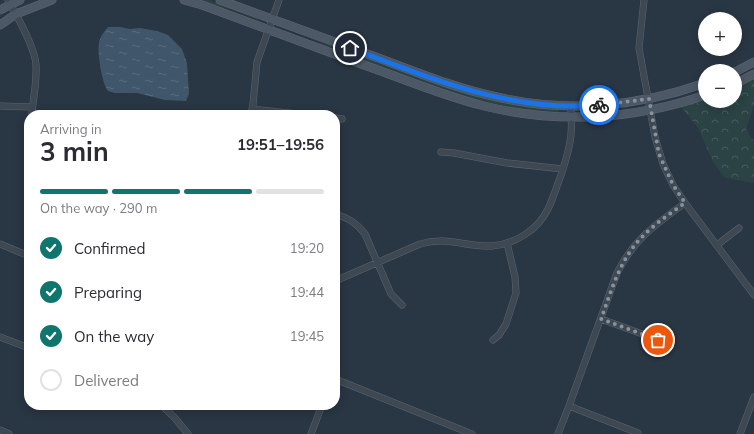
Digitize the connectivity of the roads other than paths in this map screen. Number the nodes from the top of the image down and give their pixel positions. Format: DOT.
graph roads {
  1 [pos="20,0"];
  2 [pos="52,0"];
  3 [pos="184,0"];
  4 [pos="220,0"];
  5 [pos="279,0"];
  6 [pos="644,0"];
  7 [pos="9,2"];
  8 [pos="0,10"];
  9 [pos="16,14"];
  10 [pos="272,19"];
  11 [pos="0,25"];
  12 [pos="268,30"];
  13 [pos="754,62"];
  14 [pos="742,68"];
  15 [pos="754,74"];
  16 [pos="742,80"];
  17 [pos="698,85"];
  18 [pos="698,98"];
  19 [pos="649,99"];
  20 [pos="0,106"];
  21 [pos="571,106"];
  22 [pos="32,107"];
  23 [pos="252,110"];
  24 [pos="651,110"];
  25 [pos="571,117"];
  26 [pos="441,152"];
  27 [pos="563,169"];
  28 [pos="685,203"];
  29 [pos="340,216"];
  30 [pos="739,228"];
  31 [pos="507,243"];
  32 [pos="0,244"];
  33 [pos="717,245"];
  34 [pos="24,254"];
  35 [pos="377,262"];
  36 [pos="340,278"];
  37 [pos="754,296"];
  38 [pos="402,305"];
  39 [pos="601,319"];
  40 [pos="0,337"];
  41 [pos="493,340"];
  42 [pos="670,344"];
  43 [pos="24,346"];
  44 [pos="340,381"];
  45 [pos="754,397"];
  46 [pos="569,406"];
  47 [pos="166,410"];
  48 [pos="320,410"];
  49 [pos="0,430"];
  50 [pos="638,433"];
  51 [pos="9,434"];
  52 [pos="188,434"];
  53 [pos="311,434"];
  54 [pos="472,434"];
  55 [pos="558,434"];
  56 [pos="740,434"];
  1 -- 7 [label="main road"];
  2 -- 9 [label="main road"];
  3 -- 12 [label="main road"];
  4 -- 10 [label="main road"];
  5 -- 10 [label="street"];
  6 -- 19 [label="street"];
  7 -- 8 [label="main road"];
  7 -- 9 [label="street"];
  9 -- 11 [label="main road"];
  9 -- 22 [label="street"];
  10 -- 12 [label="street"];
  10 -- 21 [label="main road"];
  12 -- 23 [label="street"];
  12 -- 25 [label="main road"];
  13 -- 14 [label="main road"];
  15 -- 16 [label="main road"];
  17 -- 19 [label="main road"];
  18 -- 24 [label="main road"];
  19 -- 21 [label="main road"];
  19 -- 24 [label="street"];
  20 -- 22 [label="street"];
  21 -- 25 [label="street"];
  24 -- 25 [label="main road"];
  24 -- 28 [label="street"];
  25 -- 27 [label="street"];
  26 -- 27 [label="street"];
  27 -- 31 [label="street"];
  28 -- 33 [label="street"];
  28 -- 39 [label="street"];
  29 -- 35 [label="street"];
  30 -- 33 [label="street"];
  31 -- 35 [label="street"];
  31 -- 41 [label="street"];
  32 -- 34 [label="street"];
  33 -- 37 [label="street"];
  35 -- 36 [label="street"];
  35 -- 38 [label="street"];
  39 -- 42 [label="street"];
  39 -- 46 [label="street"];
  40 -- 43 [label="street"];
  44 -- 54 [label="street"];
  45 -- 56 [label="street"];
  46 -- 50 [label="street"];
  46 -- 55 [label="street"];
  47 -- 52 [label="street"];
  48 -- 53 [label="street"];
  49 -- 51 [label="street"];
}
